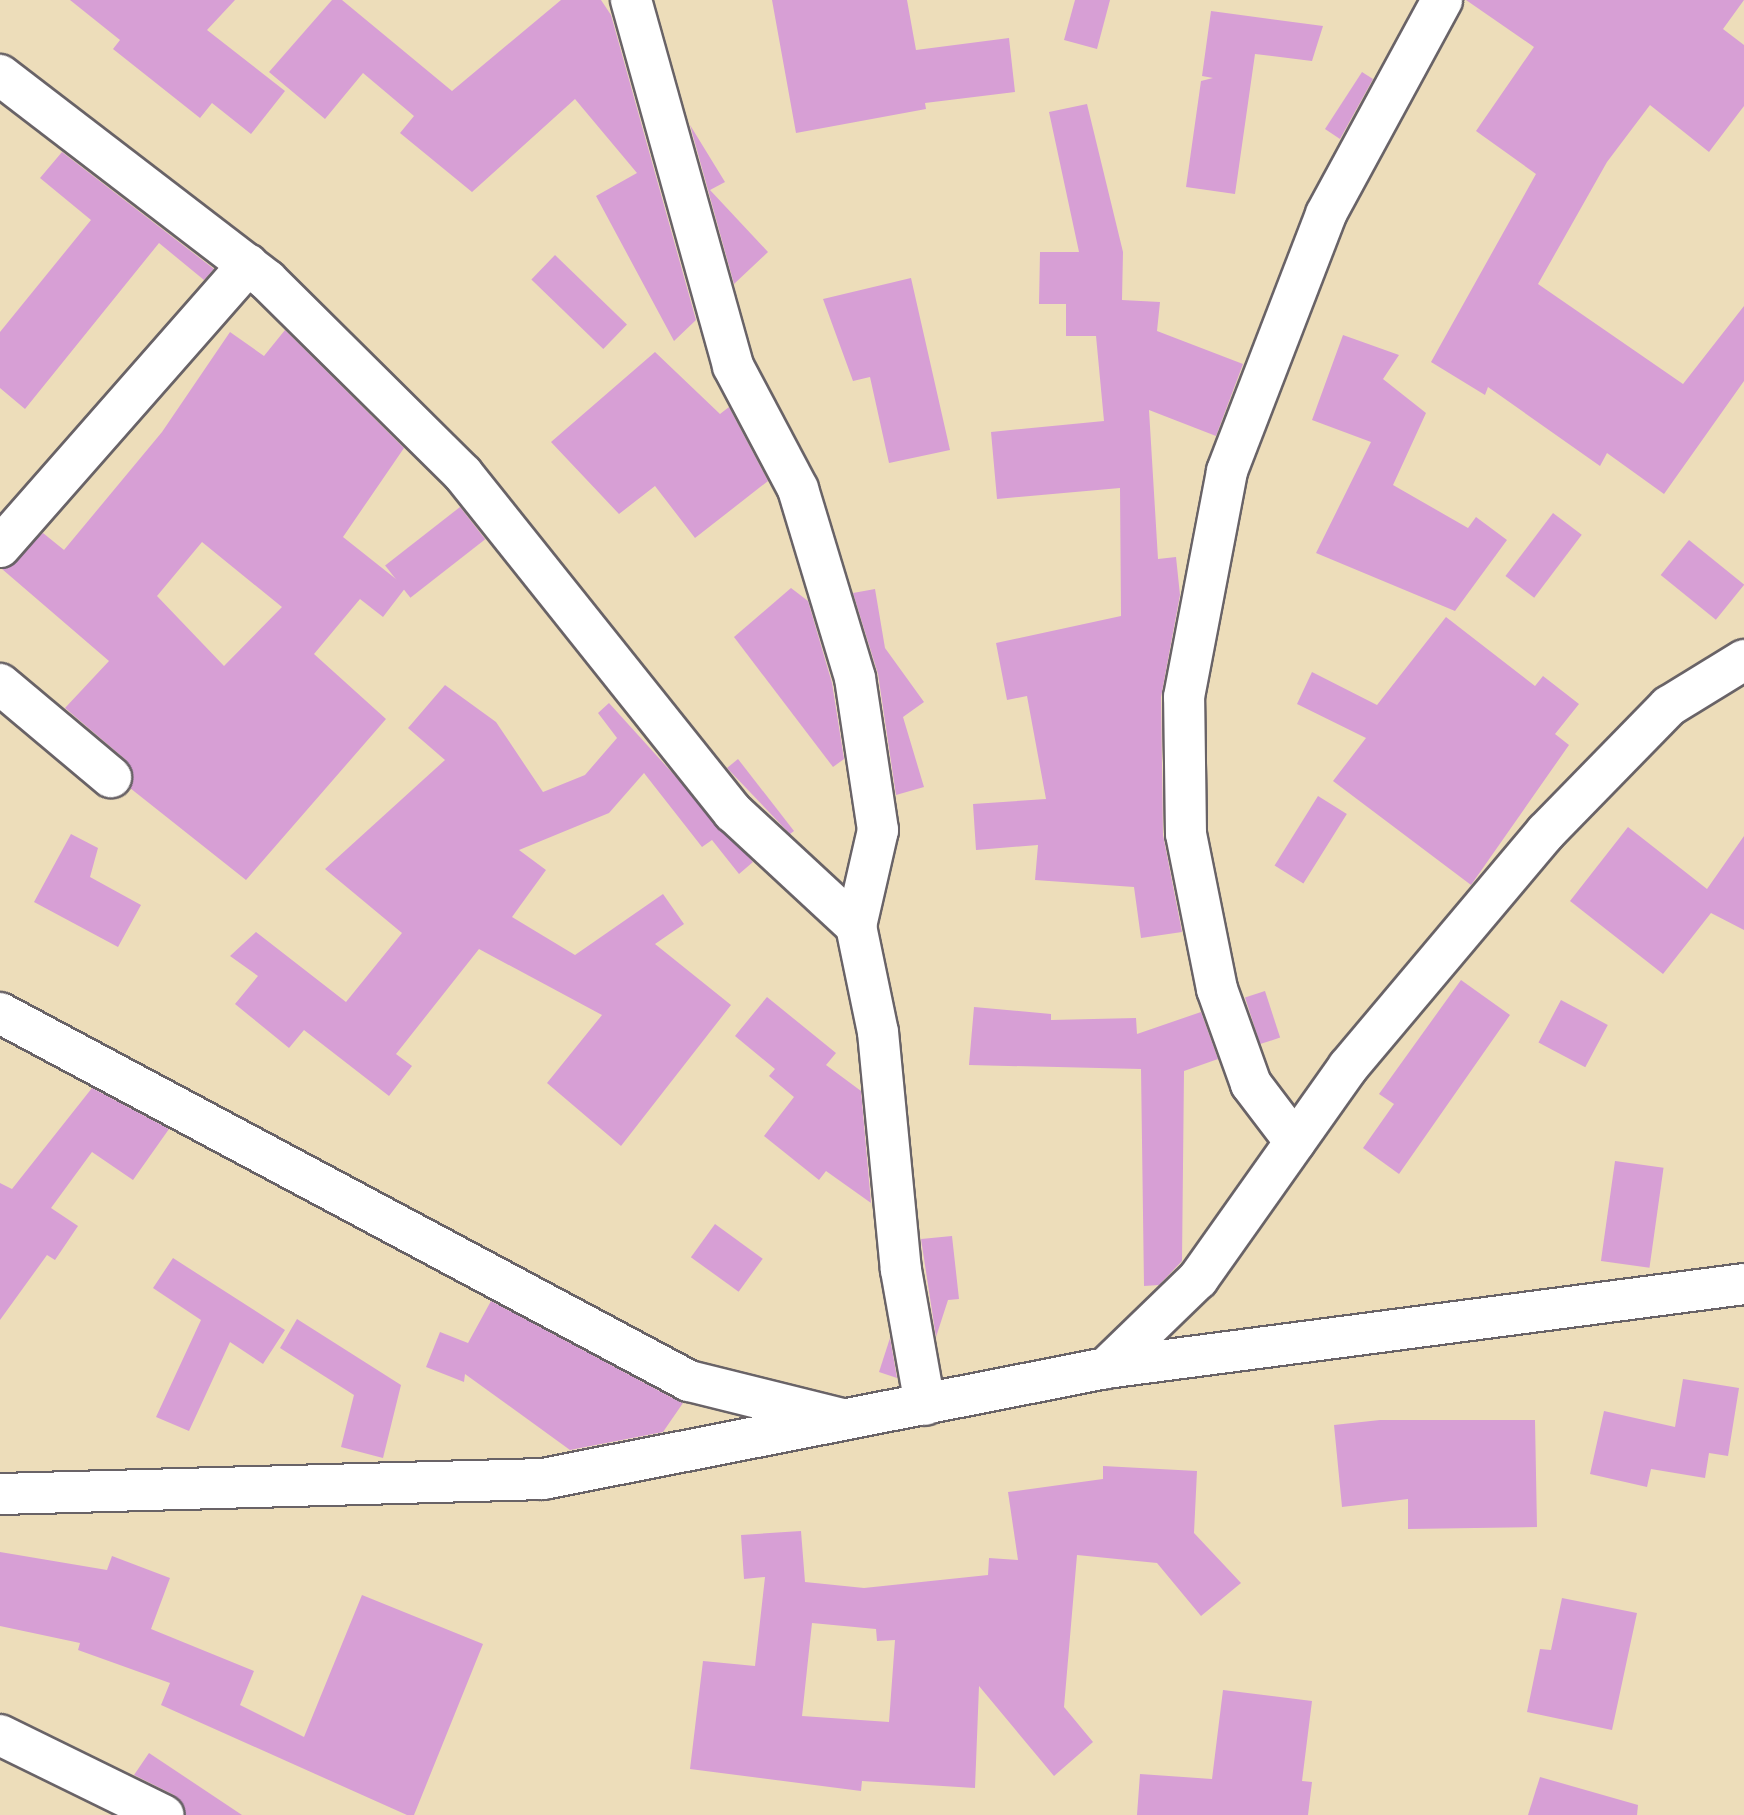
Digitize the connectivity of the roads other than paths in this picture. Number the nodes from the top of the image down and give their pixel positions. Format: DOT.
graph roads {
  1 [pos="631,0"];
  2 [pos="1442,0"];
  3 [pos="0,75"];
  4 [pos="248,265"];
  5 [pos="0,547"];
  6 [pos="1744,660"];
  7 [pos="0,684"];
  8 [pos="111,777"];
  9 [pos="856,926"];
  10 [pos="0,1013"];
  11 [pos="1295,1142"];
  12 [pos="1744,1284"];
  13 [pos="1106,1368"];
  14 [pos="925,1405"];
  15 [pos="851,1421"];
  16 [pos="0,1494"];
  17 [pos="0,1735"];
  18 [pos="163,1815"];
  1 -- 9 [label="street"];
  2 -- 11 [label="street"];
  3 -- 4 [label="street"];
  4 -- 5 [label="street"];
  4 -- 9 [label="street"];
  6 -- 11 [label="street"];
  7 -- 8 [label="street"];
  9 -- 14 [label="street"];
  10 -- 15 [label="street"];
  11 -- 13 [label="street"];
  12 -- 13 [label="street"];
  13 -- 14 [label="street"];
  14 -- 15 [label="street"];
  15 -- 16 [label="street"];
  17 -- 18 [label="street"];
}
